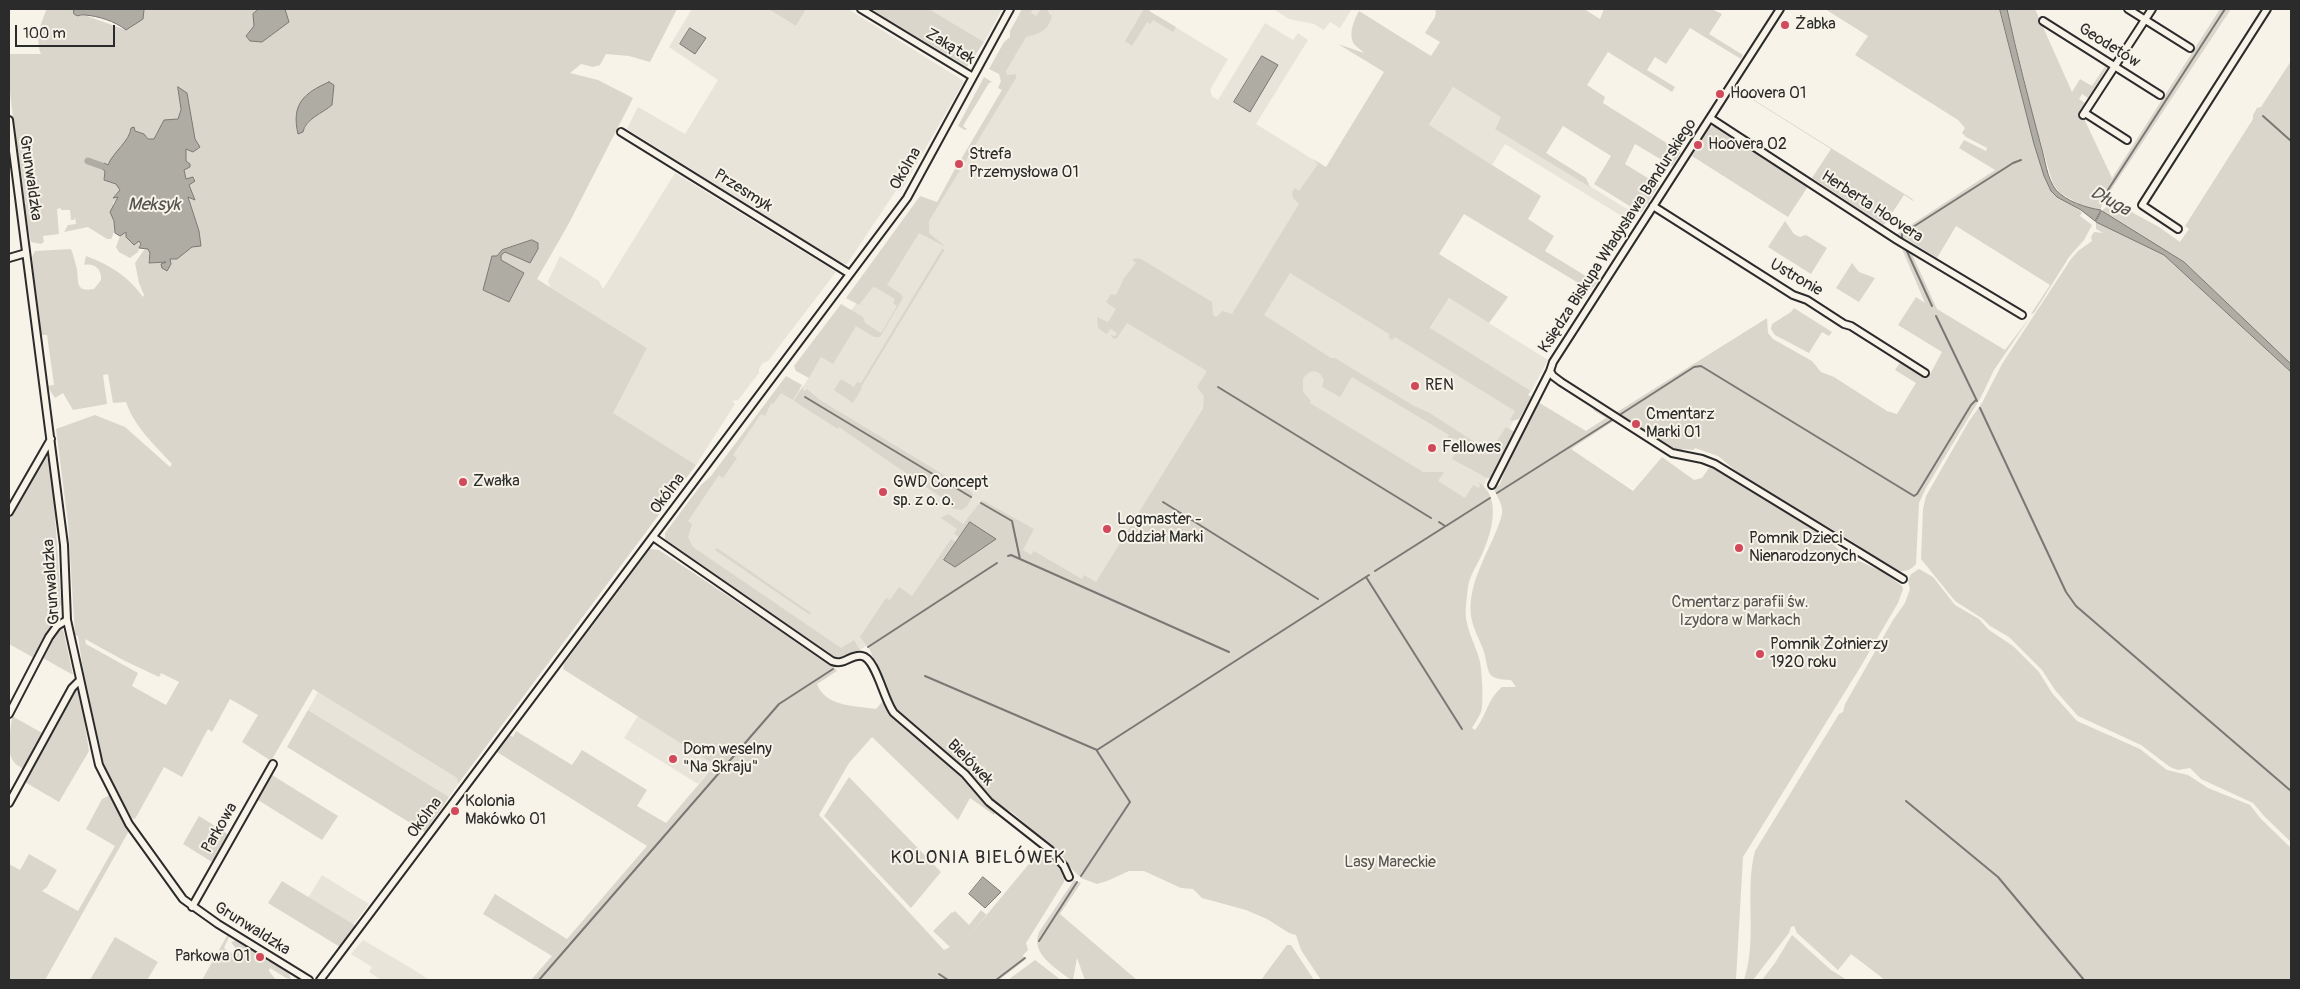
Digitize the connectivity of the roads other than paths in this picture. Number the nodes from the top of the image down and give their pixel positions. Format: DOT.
graph roads {
  1 [pos="861,9"];
  2 [pos="1010,9"];
  3 [pos="1780,9"];
  4 [pos="2128,9"];
  5 [pos="2152,9"];
  6 [pos="2267,9"];
  7 [pos="2145,19"];
  8 [pos="2042,21"];
  9 [pos="2190,48"];
  10 [pos="2114,66"];
  11 [pos="973,77"];
  12 [pos="2160,95"];
  13 [pos="1710,118"];
  14 [pos="9,120"];
  15 [pos="621,132"];
  16 [pos="2127,140"];
  17 [pos="1653,206"];
  18 [pos="2178,229"];
  19 [pos="26,253"];
  20 [pos="9,258"];
  21 [pos="850,274"];
  22 [pos="2022,314"];
  23 [pos="1550,371"];
  24 [pos="1925,373"];
  25 [pos="51,439"];
  26 [pos="1492,485"];
  27 [pos="9,512"];
  28 [pos="653,537"];
  29 [pos="1903,580"];
  30 [pos="67,620"];
  31 [pos="80,680"];
  32 [pos="9,714"];
  33 [pos="273,764"];
  34 [pos="9,803"];
  35 [pos="1068,877"];
  36 [pos="192,907"];
  37 [pos="309,980"];
  38 [pos="321,980"];
  1 -- 11 [label="street, Zakątek"];
  2 -- 11 [label="street, Okólna"];
  3 -- 13 [label="street, Księdza Biskupa Władysława Bandurskiego"];
  4 -- 7 [label="street"];
  5 -- 7 [label="street"];
  6 -- 18 [label="street"];
  7 -- 9 [label="street"];
  7 -- 10 [label="street"];
  8 -- 10 [label="street, Geodetów"];
  10 -- 12 [label="street, Geodetów"];
  10 -- 16 [label="street"];
  11 -- 21 [label="street, Okólna"];
  13 -- 17 [label="street, Księdza Biskupa Władysława Bandurskiego"];
  13 -- 22 [label="street, Herberta Hoovera"];
  14 -- 19 [label="street, Grunwaldzka"];
  15 -- 21 [label="street, Przesmyk"];
  17 -- 23 [label="street, Księdza Biskupa Władysława Bandurskiego"];
  17 -- 24 [label="street, Ustronie"];
  19 -- 20 [label="street"];
  19 -- 25 [label="street, Grunwaldzka"];
  21 -- 28 [label="street, Okólna"];
  23 -- 26 [label="street, Księdza Biskupa Władysława Bandurskiego"];
  23 -- 29 [label="street"];
  25 -- 27 [label="street"];
  25 -- 30 [label="street, Grunwaldzka"];
  28 -- 35 [label="street, Bielówek"];
  28 -- 38 [label="street, Okólna"];
  30 -- 31 [label="street, Grunwaldzka"];
  30 -- 32 [label="street"];
  31 -- 34 [label="street"];
  31 -- 36 [label="street, Grunwaldzka"];
  33 -- 36 [label="street, Parkowa"];
  36 -- 37 [label="street, Grunwaldzka"];
}
